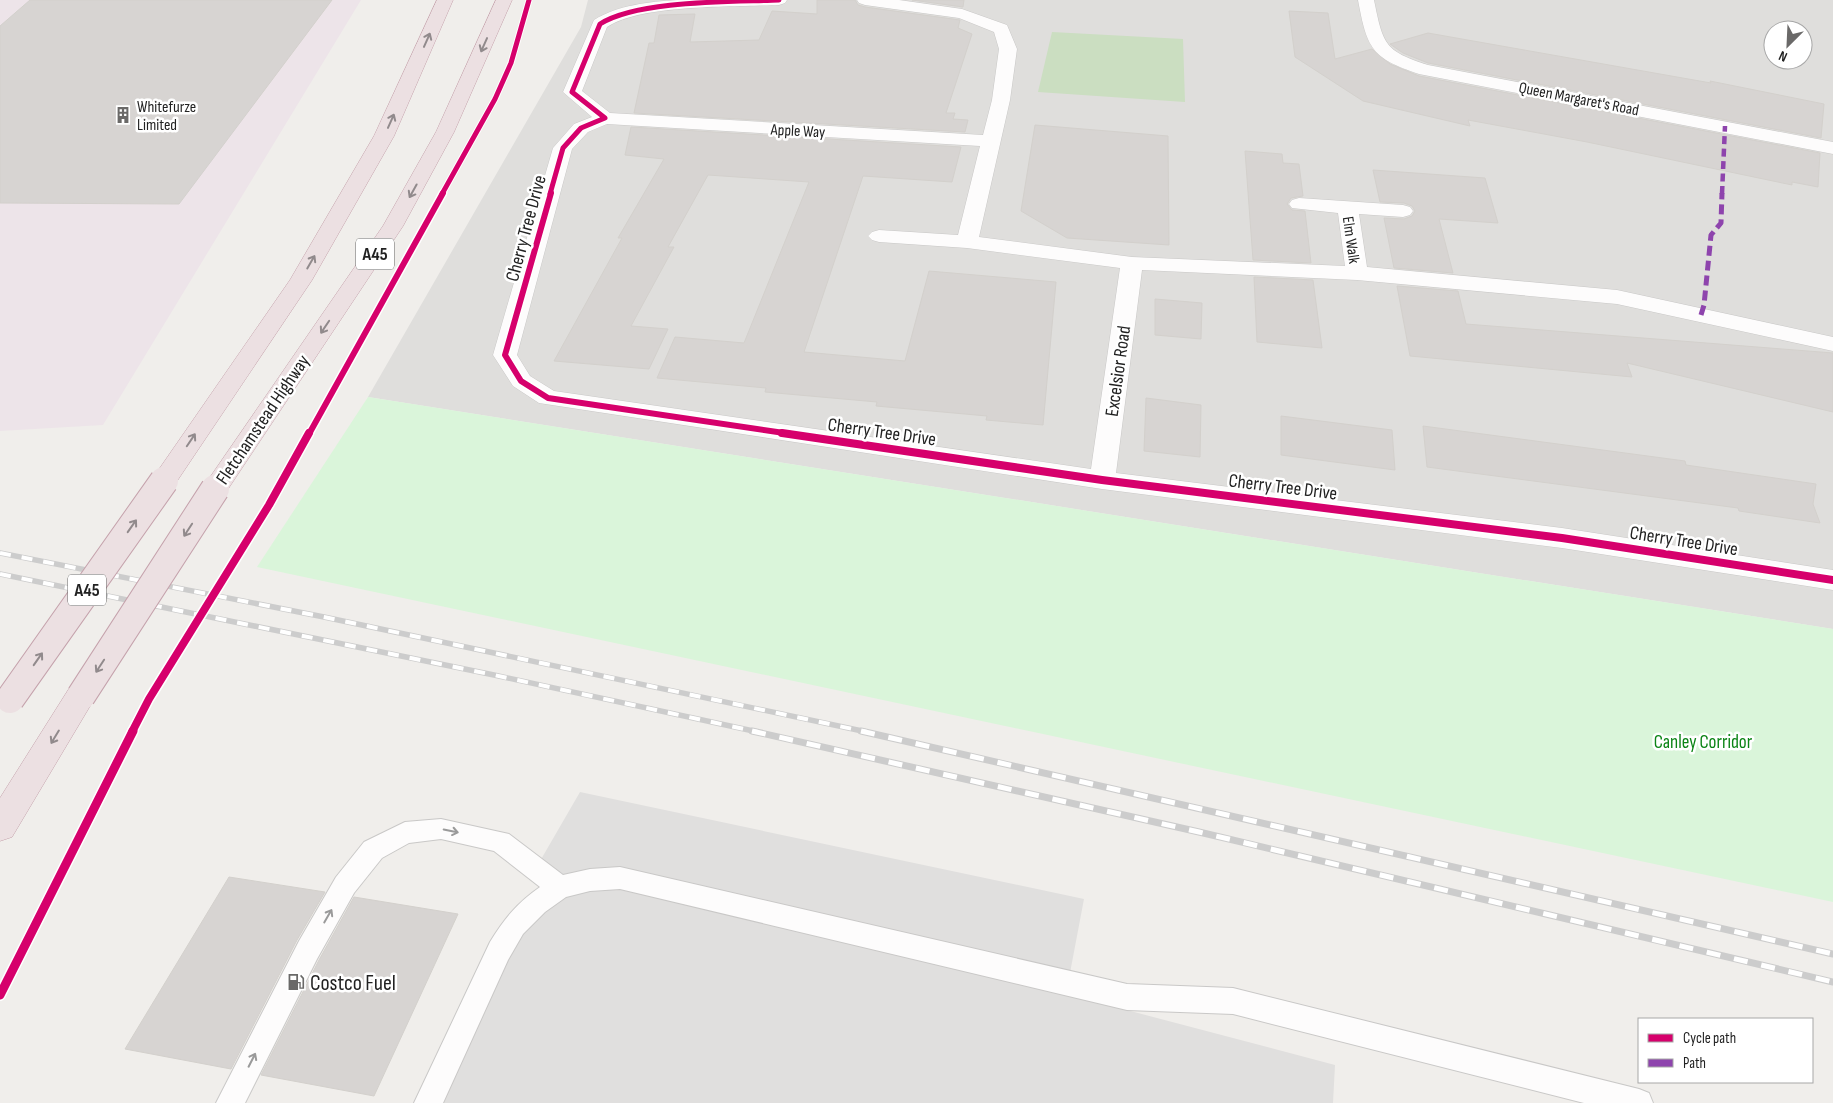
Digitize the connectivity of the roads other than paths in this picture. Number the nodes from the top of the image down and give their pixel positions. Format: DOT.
graph roads {
  1 [pos="445,0"];
  2 [pos="504,0"];
  3 [pos="778,0"];
  4 [pos="866,0"];
  5 [pos="1366,0"];
  6 [pos="605,118"];
  7 [pos="991,141"];
  8 [pos="1833,148"];
  9 [pos="1299,204"];
  10 [pos="1348,208"];
  11 [pos="1403,211"];
  12 [pos="879,236"];
  13 [pos="967,242"];
  14 [pos="1132,263"];
  15 [pos="1357,273"];
  16 [pos="1833,344"];
  17 [pos="1102,480"];
  18 [pos="1833,580"];
  19 [pos="5,706"];
  20 [pos="0,828"];
  21 [pos="560,888"];
  22 [pos="230,1103"];
  23 [pos="428,1103"];
  24 [pos="1639,1103"];
  19 -- 1 [label="highway, A45, one-way, bridge"];
  2 -- 20 [label="highway, Fletchamstead Highway / A45, one-way, bridge"];
  3 -- 6 [label="street"];
  4 -- 7 [label="street"];
  5 -- 8 [label="street, Queen Margaret's Road"];
  6 -- 7 [label="street, Apple Way"];
  6 -- 17 [label="street, Cherry Tree Drive"];
  7 -- 13 [label="street"];
  9 -- 10 [label="street, Elm Walk"];
  10 -- 11 [label="street, Elm Walk"];
  10 -- 15 [label="street, Elm Walk"];
  12 -- 13 [label="street"];
  13 -- 14 [label="street"];
  14 -- 15 [label="street"];
  14 -- 17 [label="street, Excelsior Road"];
  15 -- 16 [label="street"];
  17 -- 18 [label="street, Cherry Tree Drive"];
  22 -- 21 [label="lane, one-way"];
  21 -- 23 [label="lane"];
  21 -- 24 [label="lane"];
}
